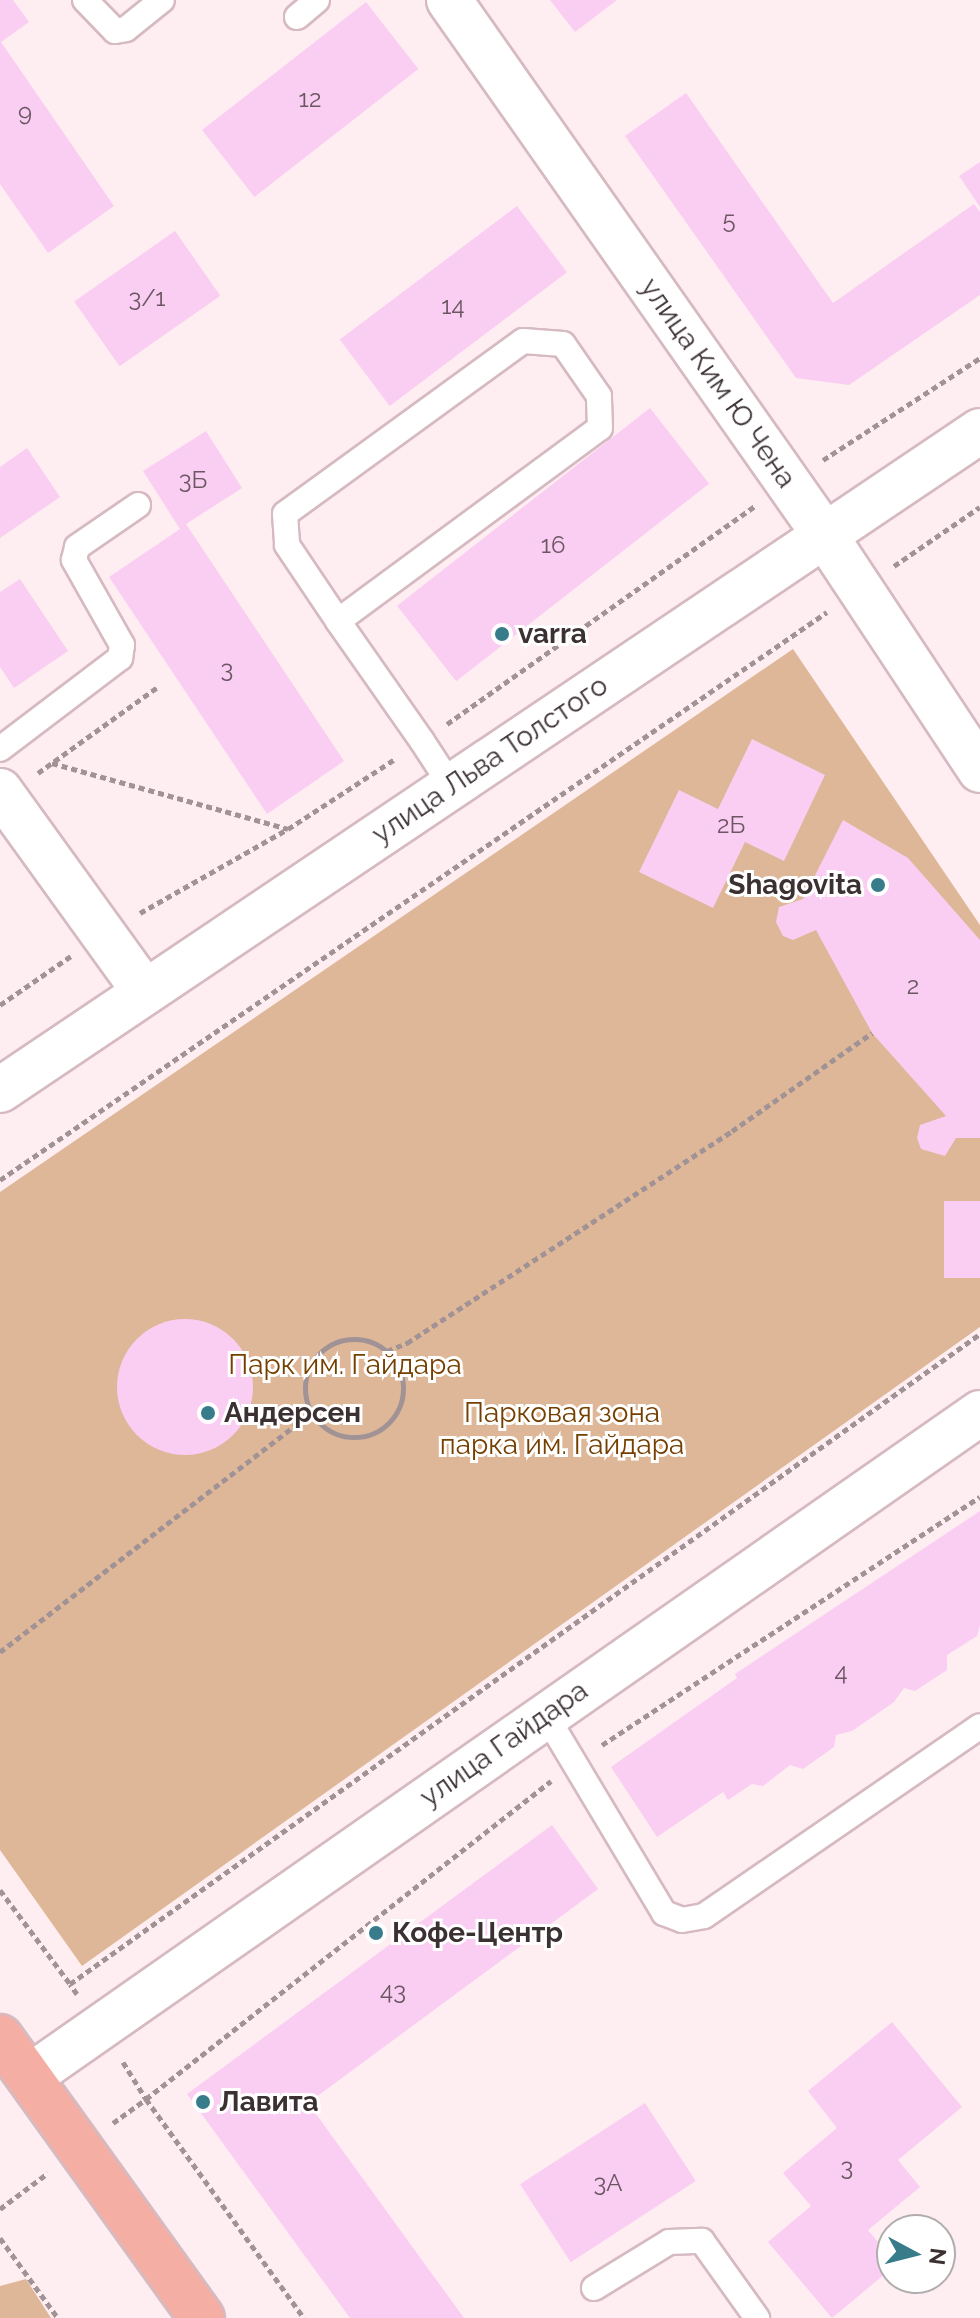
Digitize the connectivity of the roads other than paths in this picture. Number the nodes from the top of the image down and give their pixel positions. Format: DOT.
graph roads {
  1 [pos="85,0"];
  2 [pos="317,0"];
  3 [pos="449,0"];
  4 [pos="159,1"];
  5 [pos="297,17"];
  6 [pos="980,431"];
  7 [pos="138,505"];
  8 [pos="824,534"];
  9 [pos="338,621"];
  10 [pos="0,749"];
  11 [pos="980,770"];
  12 [pos="452,787"];
  13 [pos="2,794"];
  14 [pos="145,992"];
  15 [pos="0,1090"];
  16 [pos="980,1413"];
  17 [pos="545,1714"];
  18 [pos="980,1726"];
  19 [pos="0,2037"];
  20 [pos="29,2077"];
  21 [pos="594,2288"];
  22 [pos="202,2318"];
  23 [pos="757,2318"];
  1 -- 4 [label="lane"];
  2 -- 5 [label="lane"];
  3 -- 8 [label="street, улица Ким Ю Чена"];
  6 -- 8 [label="street, улица Льва Толстого"];
  7 -- 10 [label="lane"];
  8 -- 11 [label="street, улица Ким Ю Чена"];
  8 -- 12 [label="street, улица Льва Толстого"];
  9 -- 9 [label="lane"];
  9 -- 12 [label="lane"];
  12 -- 14 [label="street, улица Льва Толстого"];
  13 -- 14 [label="street"];
  14 -- 15 [label="street, улица Льва Толстого"];
  16 -- 17 [label="street, улица Гайдара"];
  17 -- 18 [label="lane"];
  17 -- 20 [label="street, улица Гайдара"];
  19 -- 20 [label="main road"];
  20 -- 22 [label="main road"];
  21 -- 23 [label="lane"];
}
